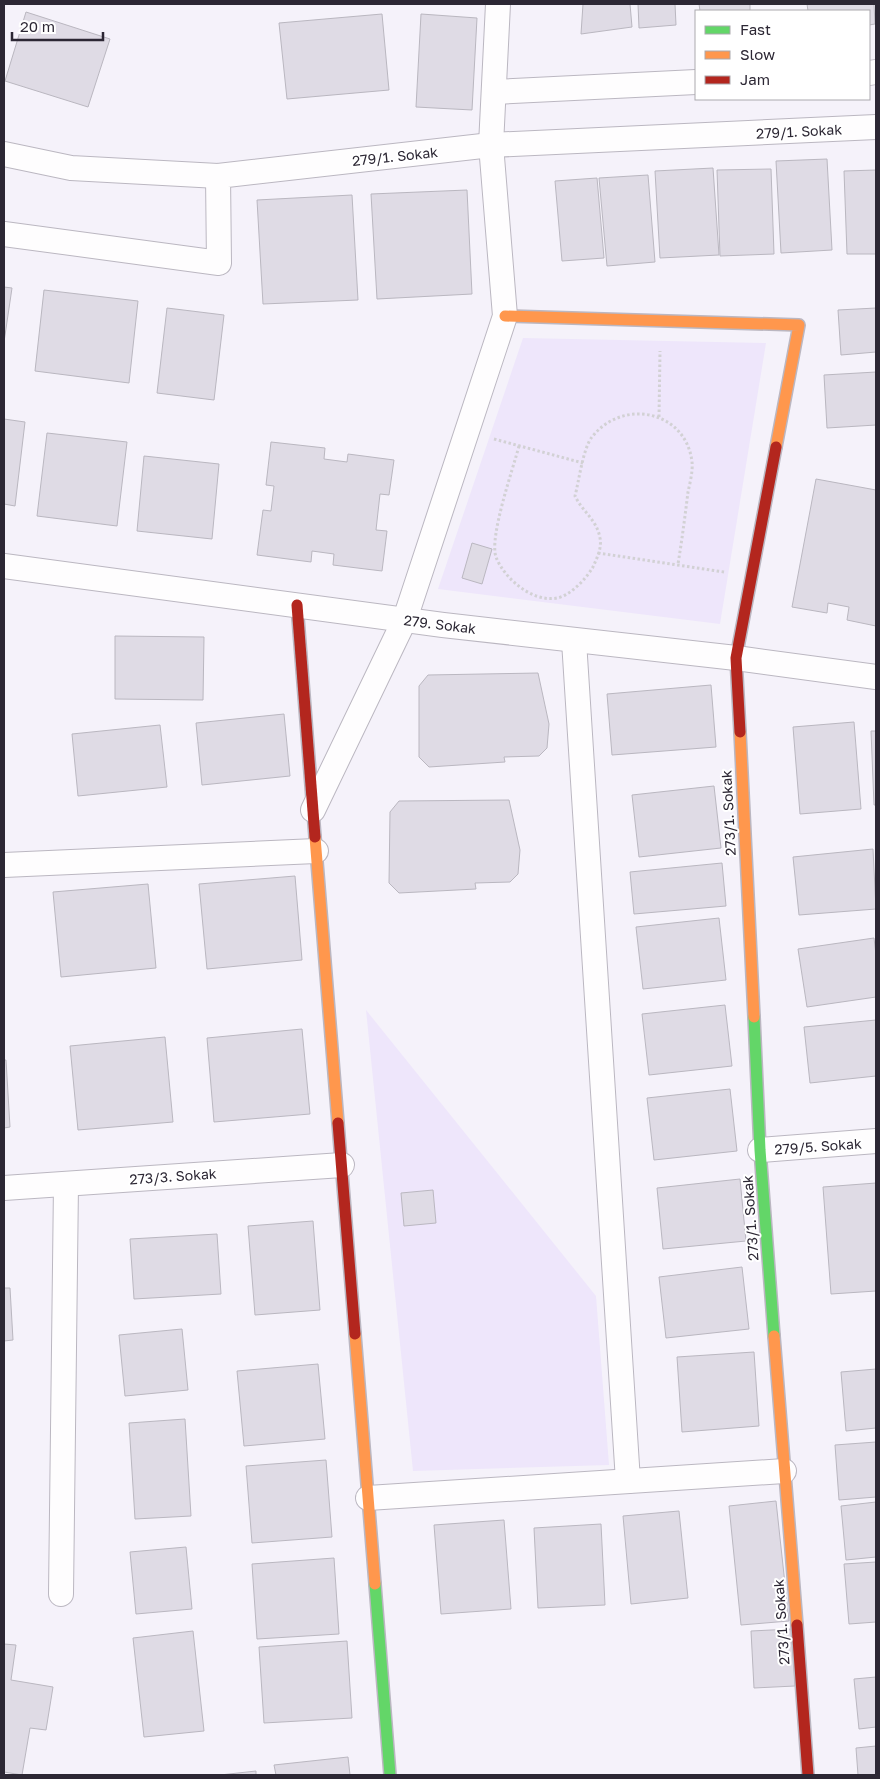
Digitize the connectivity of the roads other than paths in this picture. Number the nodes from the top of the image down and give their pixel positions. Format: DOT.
graph roads {
  1 [pos="498,4"];
  2 [pos="695,82"];
  3 [pos="494,92"];
  4 [pos="876,127"];
  5 [pos="492,145"];
  6 [pos="4,154"];
  7 [pos="218,176"];
  8 [pos="4,234"];
  9 [pos="505,316"];
  10 [pos="4,566"];
  11 [pos="297,605"];
  12 [pos="405,619"];
  13 [pos="574,641"];
  14 [pos="736,658"];
  15 [pos="876,677"];
  16 [pos="313,810"];
  17 [pos="316,851"];
  18 [pos="4,865"];
  19 [pos="876,1142"];
  20 [pos="760,1150"];
  21 [pos="342,1165"];
  22 [pos="66,1184"];
  23 [pos="4,1188"];
  24 [pos="784,1471"];
  25 [pos="628,1481"];
  26 [pos="368,1498"];
  27 [pos="61,1594"];
  28 [pos="390,1775"];
  29 [pos="808,1775"];
  1 -- 3 [label="street"];
  2 -- 3 [label="street"];
  3 -- 5 [label="street"];
  4 -- 5 [label="street, 279/1. Sokak"];
  5 -- 7 [label="street, 279/1. Sokak"];
  5 -- 9 [label="street"];
  6 -- 7 [label="street, 279/1. Sokak"];
  7 -- 8 [label="street"];
  9 -- 12 [label="street"];
  9 -- 14 [label="street, 273/1. Sokak"];
  10 -- 11 [label="street, 279. Sokak"];
  11 -- 12 [label="street, 279. Sokak"];
  11 -- 16 [label="street"];
  12 -- 13 [label="street, 279. Sokak"];
  12 -- 16 [label="street"];
  13 -- 14 [label="street, 279. Sokak"];
  13 -- 25 [label="street"];
  14 -- 15 [label="street, 279. Sokak"];
  14 -- 20 [label="street, 273/1. Sokak"];
  16 -- 17 [label="street"];
  17 -- 18 [label="street"];
  17 -- 21 [label="street"];
  19 -- 20 [label="street, 279/5. Sokak"];
  20 -- 24 [label="street, 273/1. Sokak"];
  21 -- 22 [label="street, 273/3. Sokak"];
  21 -- 26 [label="street"];
  22 -- 23 [label="street, 273/3. Sokak"];
  22 -- 27 [label="street"];
  24 -- 25 [label="street"];
  24 -- 29 [label="street, 273/1. Sokak"];
  25 -- 26 [label="street"];
  26 -- 28 [label="street"];
}
